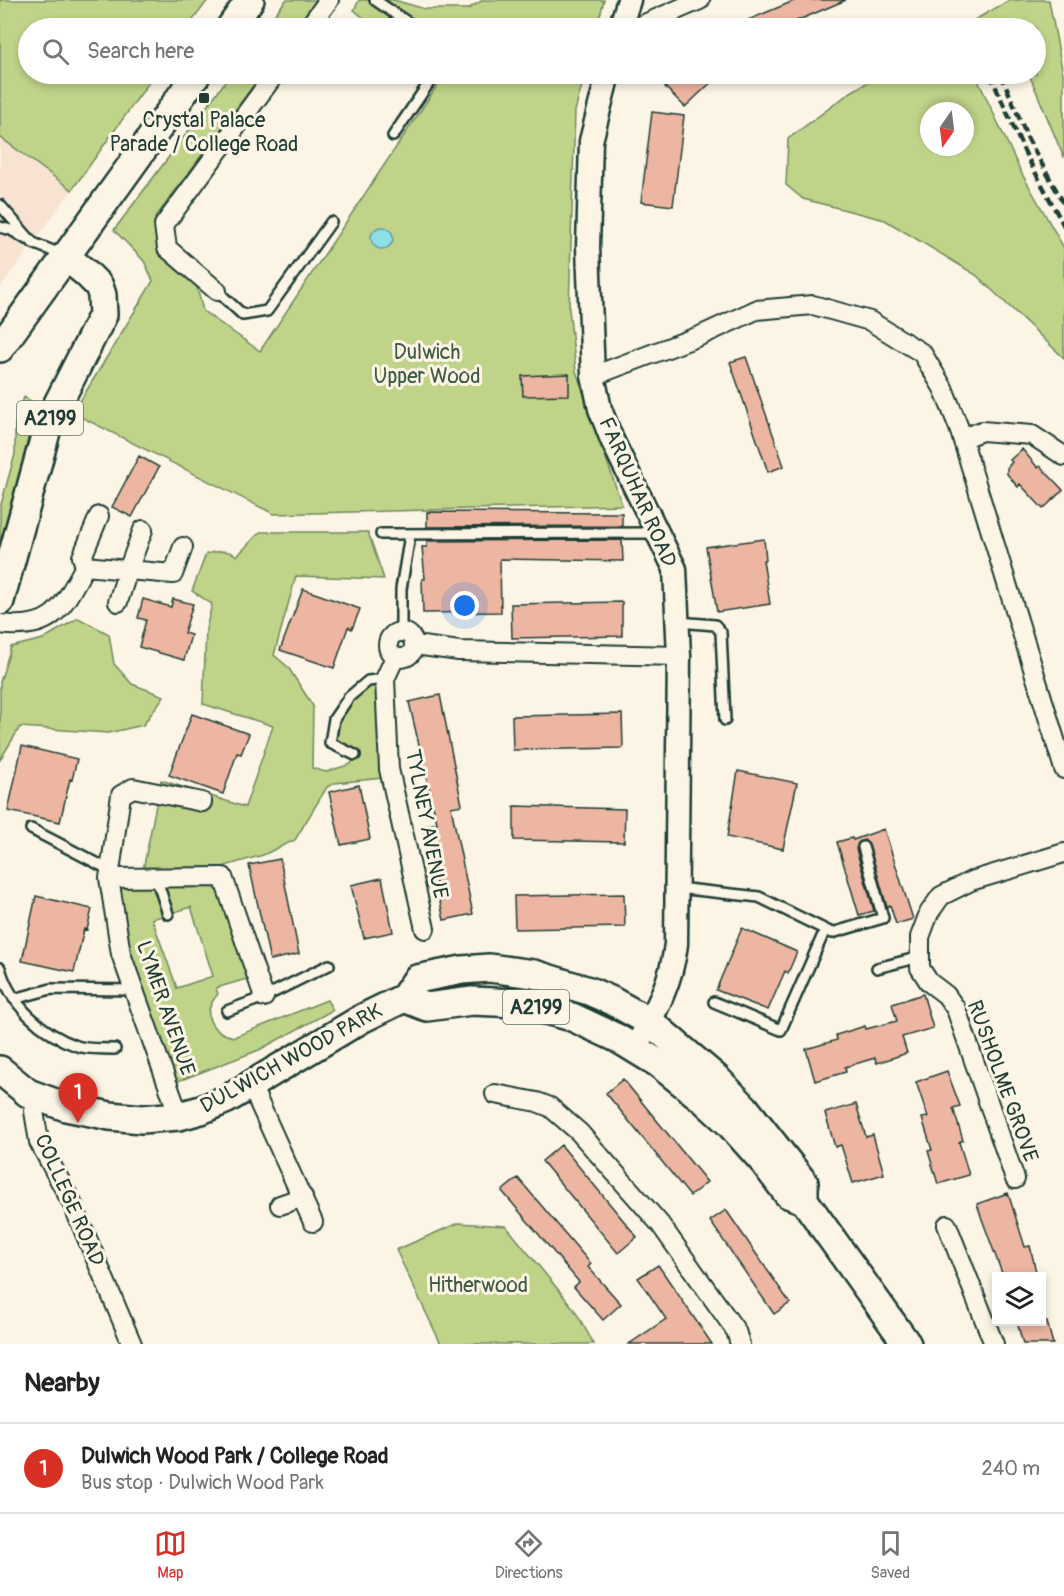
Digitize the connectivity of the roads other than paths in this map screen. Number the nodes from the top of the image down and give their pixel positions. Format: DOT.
graph roads {
  1 [pos="250,0"];
  2 [pos="329,0"];
  3 [pos="375,0"];
  4 [pos="629,0"];
  5 [pos="700,0"];
  6 [pos="237,18"];
  7 [pos="316,18"];
  8 [pos="401,18"];
  9 [pos="623,18"];
  10 [pos="658,18"];
  11 [pos="190,84"];
  12 [pos="268,84"];
  13 [pos="428,84"];
  14 [pos="605,84"];
  15 [pos="393,136"];
  16 [pos="0,205"];
  17 [pos="331,222"];
  18 [pos="0,227"];
  19 [pos="33,243"];
  20 [pos="65,256"];
  21 [pos="216,291"];
  22 [pos="0,348"];
  23 [pos="594,376"];
  24 [pos="962,438"];
  25 [pos="1064,456"];
  26 [pos="99,516"];
  27 [pos="143,530"];
  28 [pos="658,532"];
  29 [pos="381,534"];
  30 [pos="410,535"];
  31 [pos="183,547"];
  32 [pos="85,566"];
  33 [pos="128,570"];
  34 [pos="0,601"];
  35 [pos="118,602"];
  36 [pos="678,622"];
  37 [pos="0,624"];
  38 [pos="401,632"];
  39 [pos="415,645"];
  40 [pos="679,656"];
  41 [pos="395,657"];
  42 [pos="385,679"];
  43 [pos="725,720"];
  44 [pos="355,754"];
  45 [pos="1064,769"];
  46 [pos="202,802"];
  47 [pos="31,829"];
  48 [pos="863,847"];
  49 [pos="1064,853"];
  50 [pos="110,874"];
  51 [pos="156,877"];
  52 [pos="677,888"];
  53 [pos="168,914"];
  54 [pos="425,929"];
  55 [pos="825,930"];
  56 [pos="920,957"];
  57 [pos="328,965"];
  58 [pos="0,968"];
  59 [pos="877,968"];
  60 [pos="134,990"];
  61 [pos="264,997"];
  62 [pos="404,998"];
  63 [pos="14,999"];
  64 [pos="714,1002"];
  65 [pos="227,1011"];
  66 [pos="650,1022"];
  67 [pos="635,1048"];
  68 [pos="115,1049"];
  69 [pos="0,1070"];
  70 [pos="251,1085"];
  71 [pos="495,1094"];
  72 [pos="37,1097"];
  73 [pos="179,1116"];
  74 [pos="1015,1179"];
  75 [pos="303,1197"];
  76 [pos="804,1200"];
  77 [pos="280,1205"];
  78 [pos="313,1222"];
  79 [pos="947,1225"];
  80 [pos="132,1344"];
  81 [pos="740,1344"];
  82 [pos="907,1344"];
  83 [pos="994,1344"];
  1 -- 6 [label="main road"];
  2 -- 7 [label="street"];
  3 -- 8 [label="lane"];
  4 -- 9 [label="street"];
  5 -- 10 [label="street"];
  11 -- 20 [label="main road"];
  12 -- 21 [label="street"];
  13 -- 15 [label="lane"];
  14 -- 23 [label="street, FARQUHAR ROAD"];
  16 -- 19 [label="lane"];
  17 -- 21 [label="lane"];
  18 -- 19 [label="lane"];
  19 -- 20 [label="lane"];
  20 -- 22 [label="main road"];
  20 -- 34 [label="main road, A2199"];
  23 -- 24 [label="street"];
  23 -- 28 [label="street, FARQUHAR ROAD"];
  24 -- 25 [label="street"];
  24 -- 45 [label="street"];
  26 -- 32 [label="street"];
  27 -- 33 [label="street"];
  28 -- 30 [label="lane"];
  28 -- 36 [label="street, FARQUHAR ROAD"];
  29 -- 30 [label="lane"];
  30 -- 38 [label="lane"];
  31 -- 33 [label="street"];
  32 -- 33 [label="street"];
  32 -- 37 [label="street"];
  33 -- 35 [label="street"];
  36 -- 40 [label="street, FARQUHAR ROAD"];
  36 -- 43 [label="lane"];
  38 -- 39 [label="street"];
  38 -- 41 [label="street, TYLNEY AVENUE"];
  39 -- 40 [label="street"];
  39 -- 41 [label="street"];
  40 -- 52 [label="street, FARQUHAR ROAD"];
  41 -- 42 [label="street, TYLNEY AVENUE"];
  42 -- 44 [label="lane"];
  42 -- 54 [label="street, TYLNEY AVENUE"];
  46 -- 50 [label="street, LYMER AVENUE"];
  47 -- 50 [label="lane"];
  48 -- 55 [label="lane"];
  49 -- 56 [label="street, RUSHOLME GROVE"];
  50 -- 51 [label="street"];
  50 -- 60 [label="street, LYMER AVENUE"];
  51 -- 53 [label="lane"];
  51 -- 61 [label="street"];
  52 -- 55 [label="lane"];
  52 -- 66 [label="street, FARQUHAR ROAD"];
  55 -- 64 [label="lane"];
  56 -- 59 [label="lane"];
  56 -- 74 [label="street, RUSHOLME GROVE"];
  57 -- 61 [label="lane"];
  58 -- 63 [label="lane"];
  60 -- 63 [label="lane"];
  60 -- 73 [label="street, LYMER AVENUE"];
  61 -- 65 [label="lane"];
  62 -- 66 [label="main road, DULWICH WOOD PARK / A2199"];
  62 -- 67 [label="main road, DULWICH WOOD PARK / A2199"];
  62 -- 70 [label="main road, DULWICH WOOD PARK / A2199"];
  63 -- 68 [label="lane"];
  66 -- 67 [label="street, FARQUHAR ROAD"];
  66 -- 76 [label="main road, DULWICH WOOD PARK / A2199"];
  67 -- 76 [label="main road, DULWICH WOOD PARK / A2199"];
  69 -- 72 [label="main road, A2199"];
  70 -- 73 [label="main road, DULWICH WOOD PARK / A2199"];
  70 -- 75 [label="street"];
  71 -- 81 [label="street"];
  72 -- 73 [label="main road, DULWICH WOOD PARK / A2199"];
  72 -- 80 [label="street, COLLEGE ROAD"];
  75 -- 77 [label="street"];
  75 -- 78 [label="street"];
  76 -- 82 [label="main road, DULWICH WOOD PARK / A2199"];
  79 -- 83 [label="street"];
}
